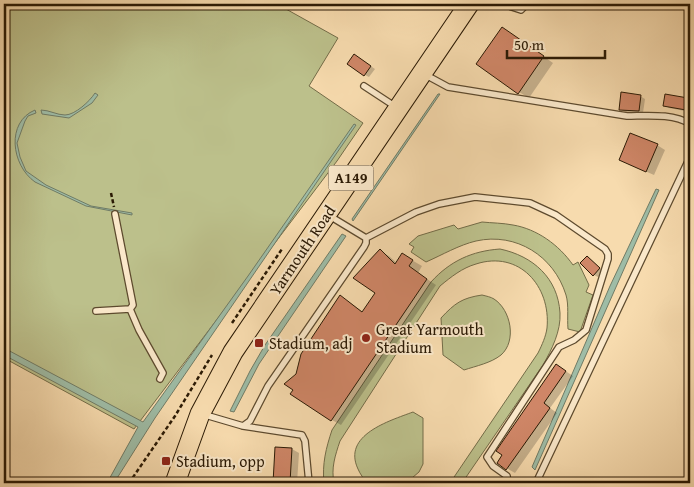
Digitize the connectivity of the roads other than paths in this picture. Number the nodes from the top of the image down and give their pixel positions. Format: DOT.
graph roads {
  1 [pos="469,4"];
  2 [pos="503,4"];
  3 [pos="527,4"];
  4 [pos="422,73"];
  5 [pos="364,86"];
  6 [pos="397,108"];
  7 [pos="690,124"];
  8 [pos="690,157"];
  9 [pos="114,211"];
  10 [pos="326,214"];
  11 [pos="366,238"];
  12 [pos="130,309"];
  13 [pos="96,311"];
  14 [pos="160,379"];
  15 [pos="200,414"];
  16 [pos="243,426"];
  17 [pos="174,483"];
  18 [pos="309,483"];
  19 [pos="508,483"];
  20 [pos="536,483"];
  1 -- 4 [label="main road, Yarmouth Road / A149"];
  2 -- 3 [label="lane"];
  4 -- 6 [label="main road, Yarmouth Road / A149"];
  4 -- 7 [label="lane"];
  5 -- 6 [label="lane"];
  6 -- 10 [label="main road, Yarmouth Road / A149"];
  8 -- 20 [label="lane"];
  9 -- 12 [label="lane"];
  10 -- 11 [label="lane"];
  10 -- 15 [label="main road, Yarmouth Road / A149"];
  11 -- 16 [label="lane"];
  11 -- 19 [label="lane"];
  12 -- 13 [label="lane"];
  12 -- 14 [label="lane"];
  15 -- 16 [label="lane"];
  15 -- 17 [label="main road, Yarmouth Road / A149"];
  16 -- 18 [label="lane"];
}
